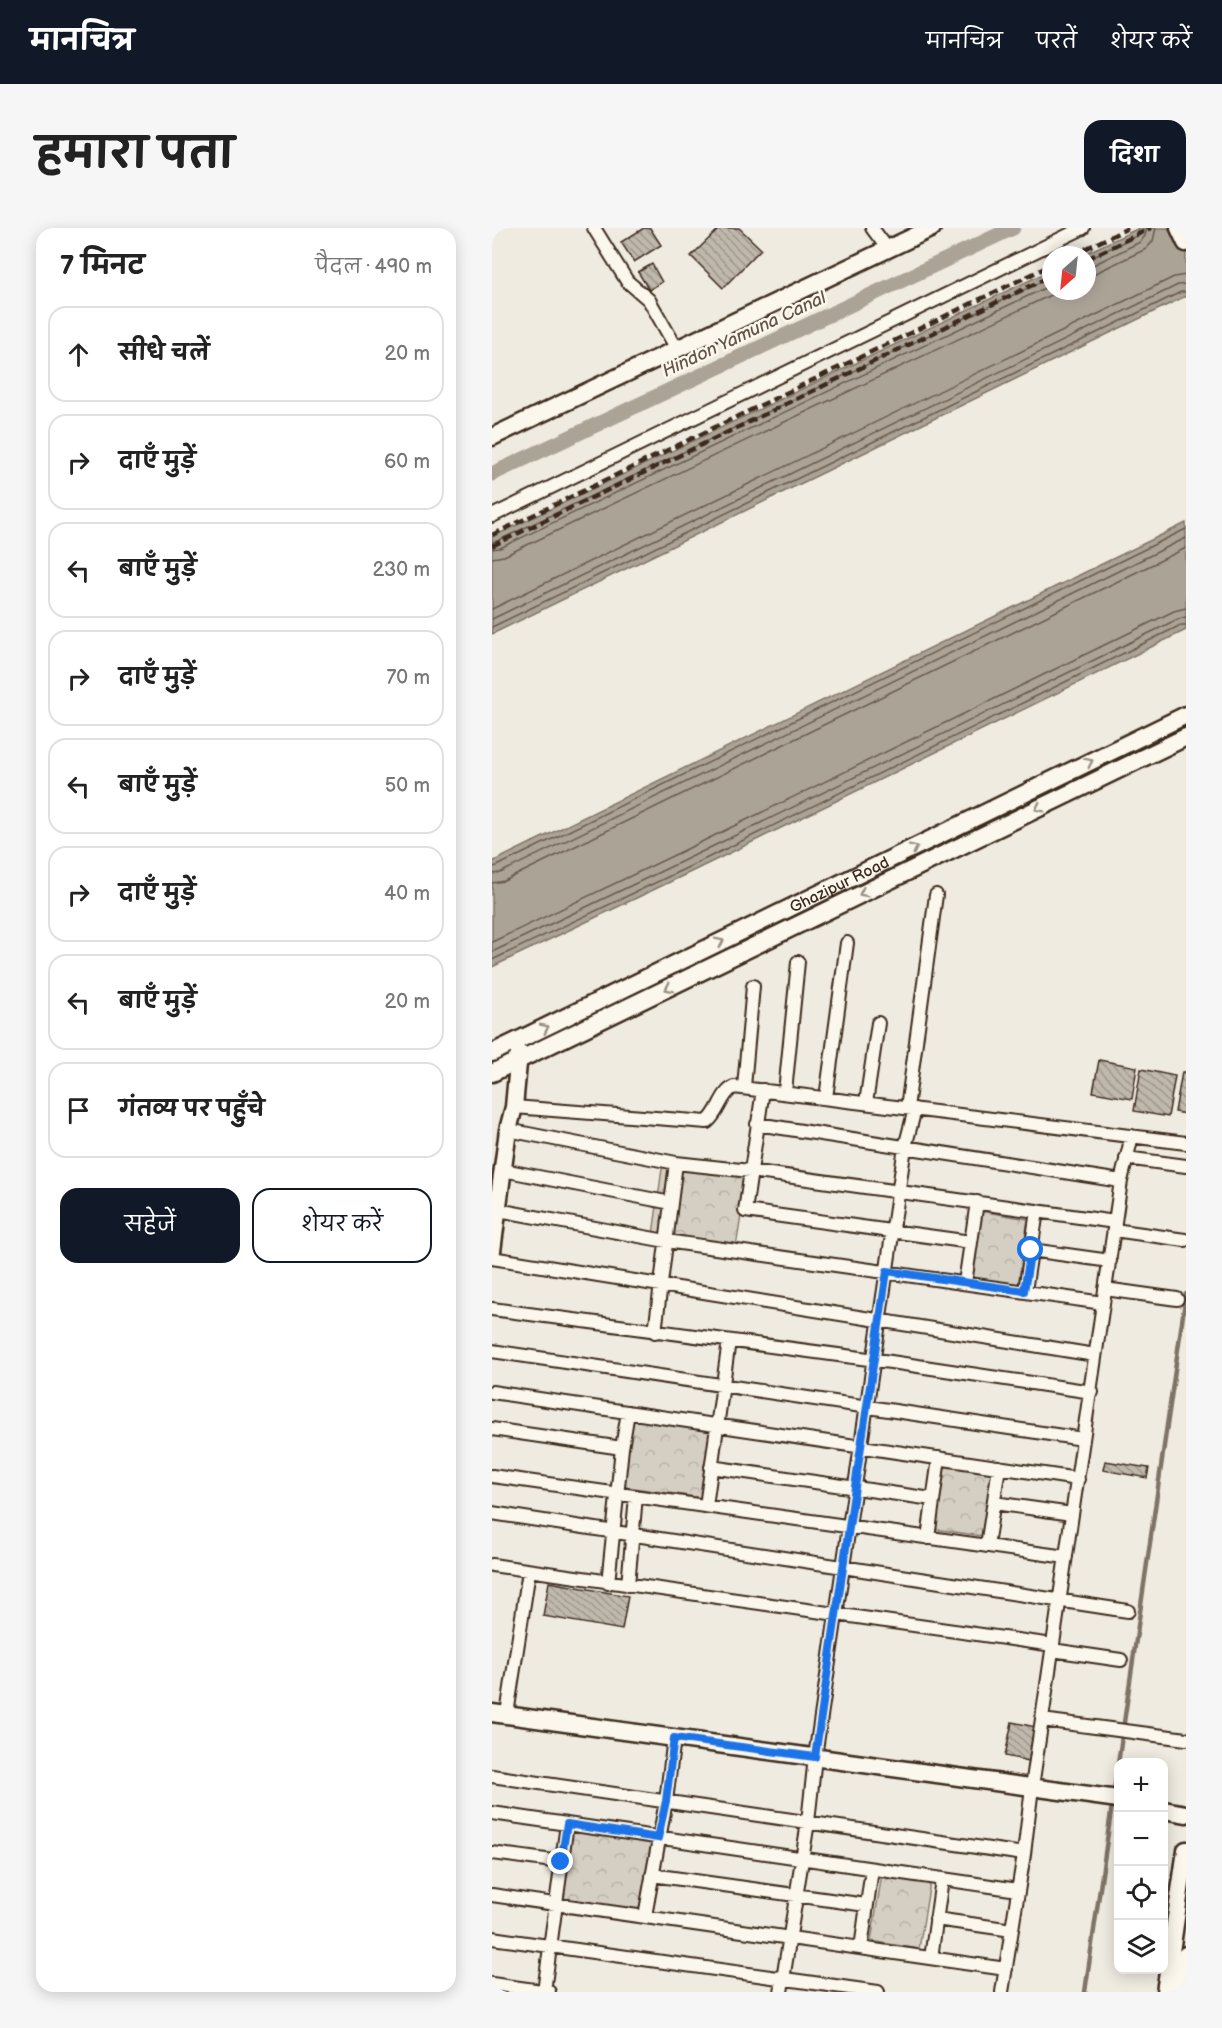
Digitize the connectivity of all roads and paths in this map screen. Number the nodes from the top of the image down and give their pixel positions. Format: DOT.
graph roads {
  1 [pos="594,228"];
  2 [pos="872,228"];
  3 [pos="932,228"];
  4 [pos="1083,228"];
  5 [pos="1179,228"];
  6 [pos="1186,243"];
  7 [pos="887,248"];
  8 [pos="677,349"];
  9 [pos="492,437"];
  10 [pos="492,516"];
  11 [pos="1186,715"];
  12 [pos="1186,737"];
  13 [pos="936,895"];
  14 [pos="847,943"];
  15 [pos="798,962"];
  16 [pos="753,986"];
  17 [pos="878,1023"];
  18 [pos="521,1040"];
  19 [pos="492,1053"];
  20 [pos="518,1061"];
  21 [pos="492,1073"];
  22 [pos="744,1087"];
  23 [pos="763,1090"];
  24 [pos="785,1092"];
  25 [pos="826,1098"];
  26 [pos="866,1103"];
  27 [pos="514,1107"];
  28 [pos="911,1108"];
  29 [pos="757,1124"];
  30 [pos="508,1130"];
  31 [pos="1132,1136"];
  32 [pos="1186,1143"];
  33 [pos="905,1147"];
  34 [pos="1126,1158"];
  35 [pos="676,1163"];
  36 [pos="1186,1166"];
  37 [pos="504,1170"];
  38 [pos="750,1171"];
  39 [pos="1121,1181"];
  40 [pos="899,1192"];
  41 [pos="977,1202"];
  42 [pos="671,1203"];
  43 [pos="498,1210"];
  44 [pos="1036,1211"];
  45 [pos="1115,1226"];
  46 [pos="893,1231"];
  47 [pos="1185,1240"];
  48 [pos="666,1241"];
  49 [pos="971,1242"];
  50 [pos="1031,1250"];
  51 [pos="492,1251"];
  52 [pos="492,1258"];
  53 [pos="1110,1261"];
  54 [pos="887,1271"];
  55 [pos="965,1283"];
  56 [pos="659,1286"];
  57 [pos="1106,1289"];
  58 [pos="1024,1291"];
  59 [pos="1177,1299"];
  60 [pos="1103,1303"];
  61 [pos="492,1310"];
  62 [pos="879,1320"];
  63 [pos="655,1332"];
  64 [pos="729,1341"];
  65 [pos="492,1351"];
  66 [pos="1095,1355"];
  67 [pos="873,1360"];
  68 [pos="723,1385"];
  69 [pos="492,1392"];
  70 [pos="1092,1392"];
  71 [pos="867,1407"];
  72 [pos="628,1412"];
  73 [pos="718,1425"];
  74 [pos="492,1429"];
  75 [pos="1083,1439"];
  76 [pos="861,1447"];
  77 [pos="622,1448"];
  78 [pos="939,1458"];
  79 [pos="711,1467"];
  80 [pos="999,1467"];
  81 [pos="492,1476"];
  82 [pos="1077,1479"];
  83 [pos="854,1488"];
  84 [pos="618,1494"];
  85 [pos="636,1496"];
  86 [pos="932,1499"];
  87 [pos="994,1503"];
  88 [pos="706,1506"];
  89 [pos="492,1513"];
  90 [pos="1072,1515"];
  91 [pos="849,1527"];
  92 [pos="613,1532"];
  93 [pos="632,1535"];
  94 [pos="928,1538"];
  95 [pos="987,1546"];
  96 [pos="1066,1557"];
  97 [pos="492,1566"];
  98 [pos="843,1568"];
  99 [pos="529,1571"];
  100 [pos="608,1583"];
  101 [pos="628,1585"];
  102 [pos="1060,1601"];
  103 [pos="1128,1611"];
  104 [pos="836,1614"];
  105 [pos="1053,1648"];
  106 [pos="1121,1660"];
  107 [pos="500,1714"];
  108 [pos="1042,1720"];
  109 [pos="674,1738"];
  110 [pos="1186,1739"];
  111 [pos="815,1757"];
  112 [pos="492,1776"];
  113 [pos="1032,1787"];
  114 [pos="1110,1798"];
  115 [pos="666,1801"];
  116 [pos="1168,1811"];
  117 [pos="492,1813"];
  118 [pos="1186,1814"];
  119 [pos="808,1822"];
  120 [pos="567,1824"];
  121 [pos="658,1838"];
  122 [pos="1186,1850"];
  123 [pos="492,1853"];
  124 [pos="1024,1854"];
  125 [pos="801,1858"];
  126 [pos="561,1862"];
  127 [pos="872,1869"];
  128 [pos="652,1875"];
  129 [pos="942,1879"];
  130 [pos="1017,1890"];
  131 [pos="492,1895"];
  132 [pos="795,1895"];
  133 [pos="555,1903"];
  134 [pos="866,1905"];
  135 [pos="645,1916"];
  136 [pos="936,1919"];
  137 [pos="1012,1930"];
  138 [pos="789,1937"];
  139 [pos="492,1938"];
  140 [pos="549,1946"];
  141 [pos="861,1948"];
  142 [pos="1186,1955"];
  143 [pos="930,1958"];
  144 [pos="1006,1969"];
  145 [pos="782,1979"];
  146 [pos="492,1983"];
  147 [pos="544,1991"];
  148 [pos="549,1992"];
  149 [pos="781,1992"];
  150 [pos="878,1992"];
  151 [pos="1002,1992"];
  152 [pos="1165,1992"];
  153 [pos="1179,1992"];
  1 -- 8 [label="street"];
  2 -- 7 [label="street"];
  3 -- 7 [label="street"];
  4 -- 10 [label="street"];
  5 -- 6 [label="street"];
  7 -- 8 [label="street"];
  8 -- 9 [label="street"];
  18 -- 11 [label="street, Ghazipur Road, one-way"];
  12 -- 20 [label="street, Ghazipur Road, one-way"];
  13 -- 28 [label="street"];
  14 -- 25 [label="street"];
  15 -- 24 [label="street"];
  16 -- 22 [label="street"];
  17 -- 26 [label="street"];
  18 -- 19 [label="street, Ghazipur Road"];
  18 -- 20 [label="street"];
  20 -- 21 [label="street, Ghazipur Road"];
  20 -- 27 [label="street"];
  22 -- 23 [label="street"];
  22 -- 27 [label="street"];
  23 -- 24 [label="street"];
  23 -- 29 [label="street"];
  24 -- 25 [label="street"];
  25 -- 26 [label="street"];
  26 -- 28 [label="street"];
  27 -- 30 [label="street"];
  28 -- 31 [label="street"];
  28 -- 33 [label="street"];
  29 -- 33 [label="street"];
  29 -- 38 [label="street"];
  30 -- 35 [label="street"];
  30 -- 37 [label="street"];
  31 -- 32 [label="street"];
  31 -- 34 [label="street"];
  33 -- 39 [label="street"];
  33 -- 40 [label="street"];
  34 -- 36 [label="street"];
  34 -- 39 [label="street"];
  35 -- 38 [label="street"];
  35 -- 42 [label="street"];
  37 -- 42 [label="street"];
  37 -- 43 [label="street"];
  38 -- 40 [label="street"];
  38 -- 46 [label="street"];
  39 -- 45 [label="street"];
  40 -- 41 [label="street"];
  40 -- 46 [label="street"];
  41 -- 44 [label="street"];
  41 -- 49 [label="street"];
  42 -- 48 [label="street"];
  43 -- 48 [label="street"];
  43 -- 51 [label="street"];
  44 -- 45 [label="street"];
  44 -- 50 [label="street"];
  45 -- 47 [label="street"];
  45 -- 53 [label="street"];
  46 -- 49 [label="street"];
  46 -- 54 [label="street"];
  48 -- 54 [label="street"];
  48 -- 56 [label="street"];
  49 -- 55 [label="street"];
  50 -- 53 [label="street"];
  50 -- 58 [label="street"];
  52 -- 56 [label="street"];
  53 -- 57 [label="street"];
  54 -- 55 [label="street"];
  54 -- 62 [label="street"];
  55 -- 58 [label="street"];
  56 -- 62 [label="street"];
  56 -- 63 [label="street"];
  57 -- 59 [label="street"];
  57 -- 60 [label="street"];
  58 -- 60 [label="street"];
  60 -- 66 [label="street"];
  61 -- 63 [label="street"];
  62 -- 66 [label="street"];
  62 -- 67 [label="street"];
  63 -- 64 [label="street"];
  64 -- 67 [label="street"];
  64 -- 68 [label="street"];
  65 -- 68 [label="street"];
  66 -- 70 [label="street"];
  67 -- 70 [label="street"];
  67 -- 71 [label="street"];
  68 -- 71 [label="street"];
  68 -- 73 [label="street"];
  69 -- 72 [label="street"];
  70 -- 75 [label="street"];
  71 -- 75 [label="street"];
  71 -- 76 [label="street"];
  72 -- 73 [label="street"];
  72 -- 77 [label="street"];
  73 -- 76 [label="street"];
  73 -- 79 [label="street"];
  74 -- 77 [label="street"];
  75 -- 82 [label="street"];
  76 -- 78 [label="street"];
  76 -- 83 [label="street"];
  77 -- 84 [label="street"];
  78 -- 80 [label="street"];
  78 -- 86 [label="street"];
  79 -- 83 [label="street"];
  79 -- 88 [label="street"];
  80 -- 82 [label="street"];
  80 -- 87 [label="street"];
  81 -- 84 [label="street"];
  82 -- 90 [label="street"];
  83 -- 86 [label="street"];
  83 -- 91 [label="street"];
  84 -- 85 [label="street"];
  84 -- 92 [label="street"];
  85 -- 88 [label="street"];
  85 -- 93 [label="street"];
  86 -- 94 [label="street"];
  87 -- 90 [label="street"];
  87 -- 95 [label="street"];
  88 -- 91 [label="street"];
  89 -- 92 [label="street"];
  90 -- 96 [label="street"];
  91 -- 94 [label="street"];
  91 -- 98 [label="street"];
  92 -- 93 [label="street"];
  92 -- 100 [label="street"];
  93 -- 98 [label="street"];
  93 -- 101 [label="street"];
  94 -- 95 [label="street"];
  95 -- 96 [label="street"];
  96 -- 102 [label="street"];
  97 -- 99 [label="street"];
  98 -- 102 [label="street"];
  98 -- 104 [label="street"];
  99 -- 100 [label="street"];
  99 -- 107 [label="street"];
  100 -- 101 [label="street"];
  101 -- 104 [label="street"];
  102 -- 103 [label="street"];
  102 -- 105 [label="street"];
  104 -- 105 [label="street"];
  104 -- 111 [label="street"];
  105 -- 106 [label="street"];
  105 -- 108 [label="street"];
  107 -- 109 [label="street"];
  108 -- 110 [label="street"];
  108 -- 113 [label="street"];
  109 -- 111 [label="street"];
  109 -- 115 [label="street"];
  111 -- 113 [label="street"];
  111 -- 119 [label="street"];
  112 -- 115 [label="street"];
  113 -- 114 [label="street"];
  113 -- 124 [label="street"];
  115 -- 119 [label="street"];
  115 -- 121 [label="street"];
  116 -- 118 [label="street"];
  117 -- 120 [label="street"];
  119 -- 124 [label="street"];
  119 -- 125 [label="street"];
  120 -- 121 [label="street"];
  120 -- 126 [label="street"];
  121 -- 125 [label="street"];
  121 -- 128 [label="street"];
  122 -- 152 [label="street"];
  123 -- 126 [label="street"];
  124 -- 130 [label="street"];
  125 -- 127 [label="street"];
  125 -- 132 [label="street"];
  126 -- 133 [label="street"];
  127 -- 129 [label="street"];
  127 -- 134 [label="street"];
  128 -- 132 [label="street"];
  128 -- 135 [label="street"];
  129 -- 130 [label="street"];
  129 -- 136 [label="street"];
  130 -- 137 [label="street"];
  131 -- 133 [label="street"];
  132 -- 134 [label="street"];
  132 -- 138 [label="street"];
  133 -- 135 [label="street"];
  133 -- 140 [label="street"];
  134 -- 141 [label="street"];
  135 -- 138 [label="street"];
  136 -- 137 [label="street"];
  136 -- 143 [label="street"];
  137 -- 144 [label="street"];
  138 -- 141 [label="street"];
  138 -- 145 [label="street"];
  139 -- 140 [label="street"];
  140 -- 145 [label="street"];
  140 -- 147 [label="street"];
  141 -- 143 [label="street"];
  142 -- 153 [label="street"];
  143 -- 144 [label="street"];
  144 -- 151 [label="street"];
  145 -- 149 [label="street"];
  145 -- 150 [label="street"];
  146 -- 147 [label="street"];
  147 -- 148 [label="street"];
}
